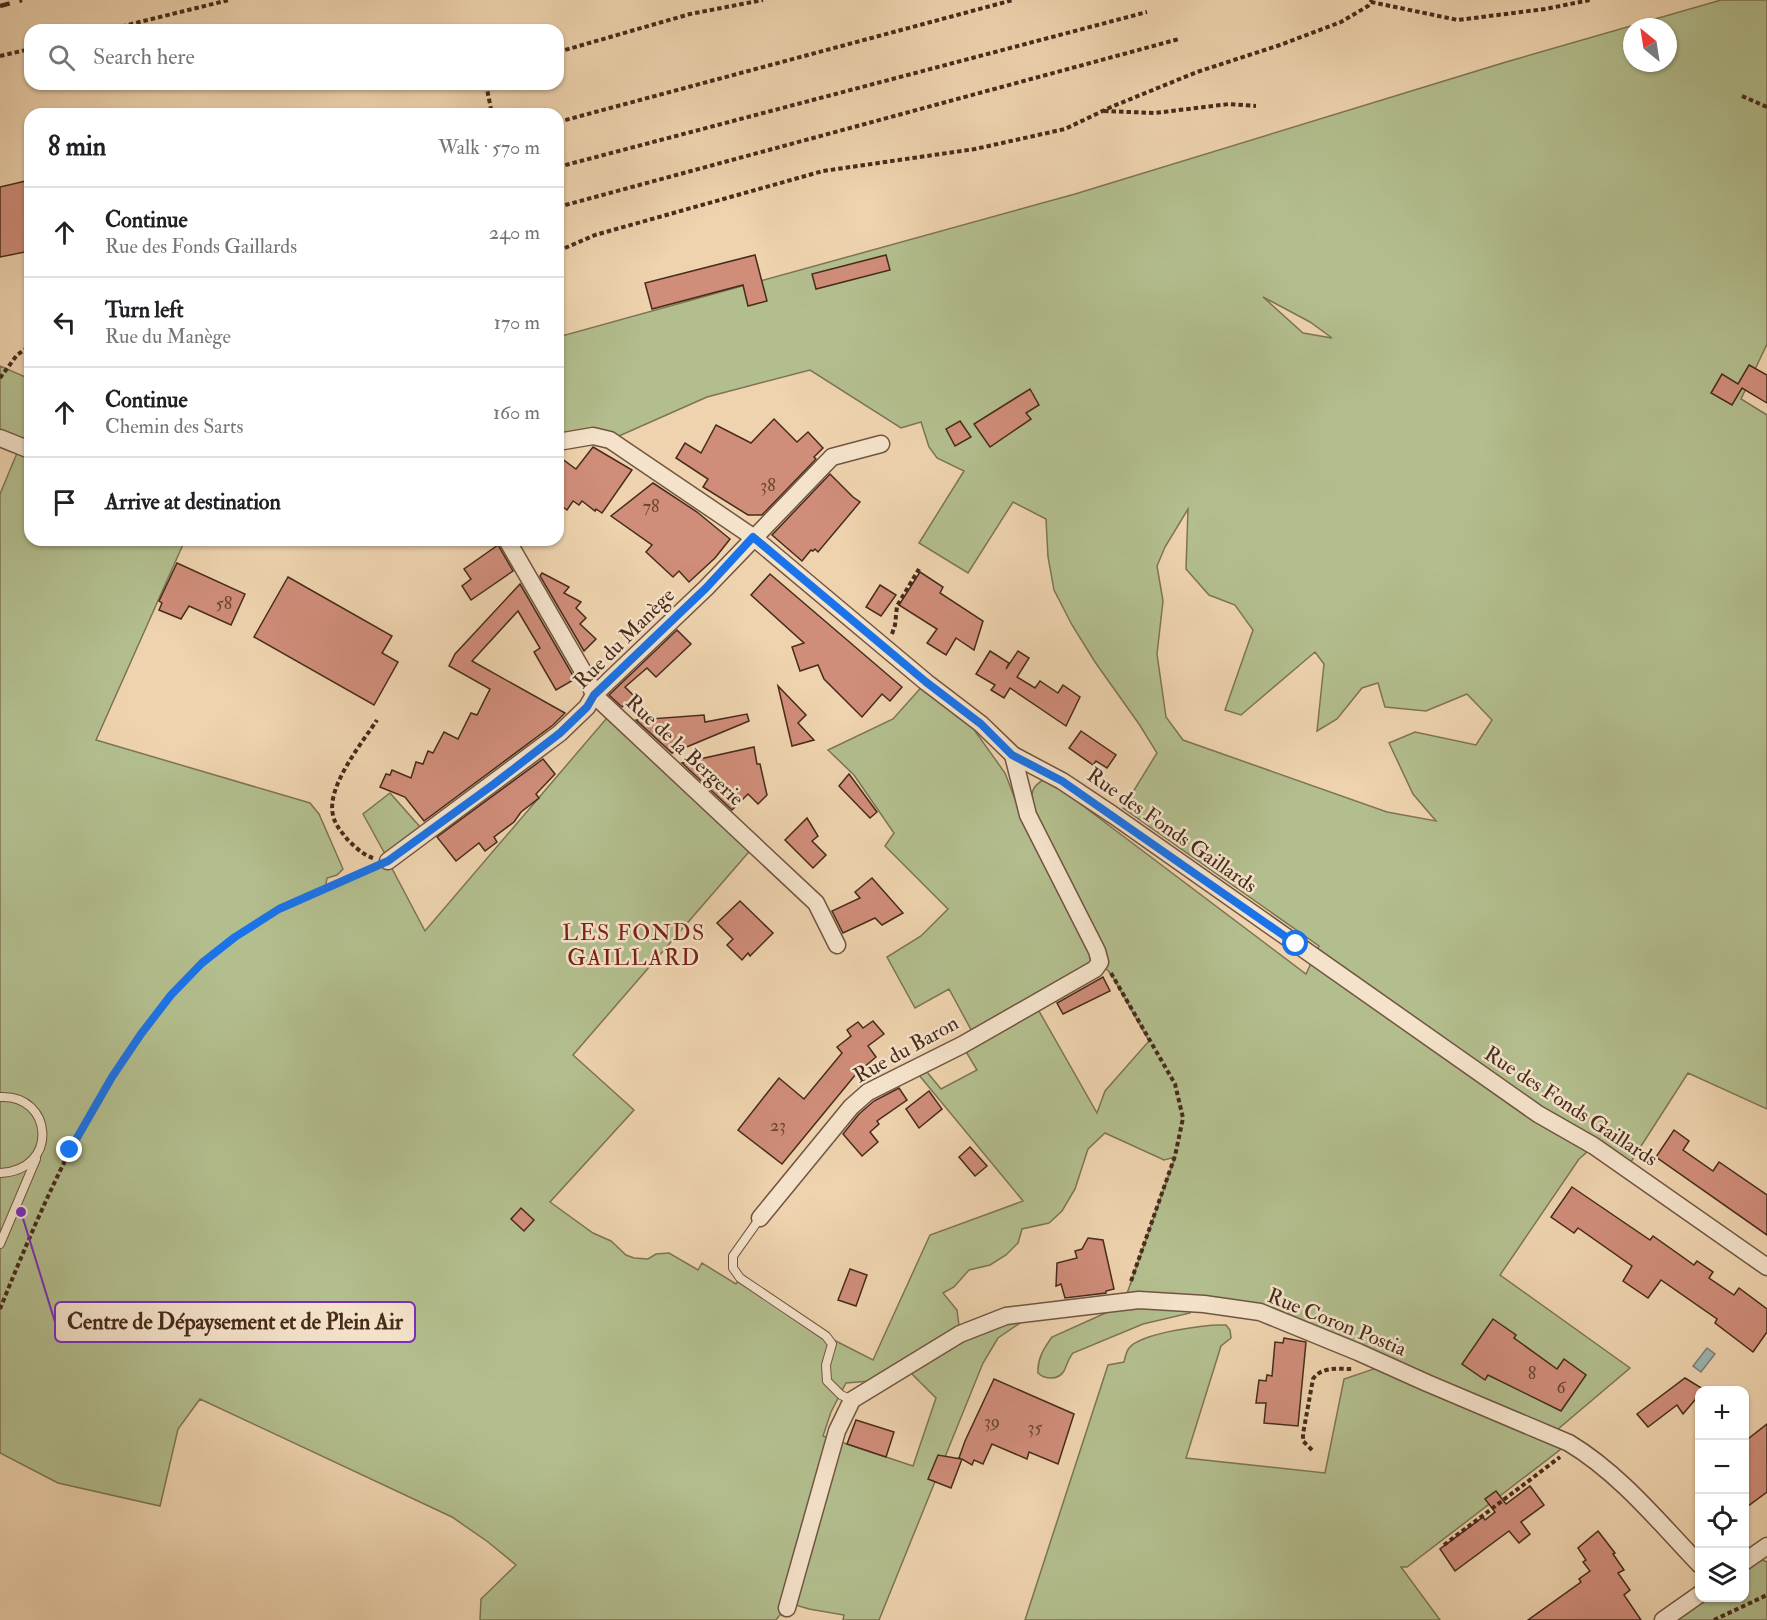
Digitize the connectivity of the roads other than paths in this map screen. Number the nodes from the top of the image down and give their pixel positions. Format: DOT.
graph roads {
  1 [pos="0,438"];
  2 [pos="564,441"];
  3 [pos="881,444"];
  4 [pos="24,448"];
  5 [pos="753,537"];
  6 [pos="510,546"];
  7 [pos="594,695"];
  8 [pos="1012,755"];
  9 [pos="388,861"];
  10 [pos="837,945"];
  11 [pos="0,1097"];
  12 [pos="40,1147"];
  13 [pos="0,1173"];
  14 [pos="760,1218"];
  15 [pos="0,1222"];
  16 [pos="0,1244"];
  17 [pos="1767,1267"];
  18 [pos="852,1400"];
  19 [pos="1767,1546"];
  20 [pos="1749,1559"];
  21 [pos="1695,1560"];
  22 [pos="1695,1597"];
  23 [pos="787,1608"];
  24 [pos="1663,1620"];
  1 -- 4 [label="street"];
  2 -- 5 [label="street, Rue des Fonds Gaillards"];
  3 -- 5 [label="street, Rue du Manège"];
  5 -- 7 [label="street, Rue du Manège"];
  5 -- 8 [label="street, Rue des Fonds Gaillards"];
  6 -- 7 [label="street, Rue de la Bergerie"];
  7 -- 9 [label="street, Rue du Manège"];
  7 -- 10 [label="street, Rue de la Bergerie"];
  8 -- 14 [label="street, Rue du Baron"];
  8 -- 17 [label="street, Rue des Fonds Gaillards"];
  11 -- 12 [label="lane"];
  12 -- 13 [label="lane"];
  12 -- 16 [label="lane"];
  14 -- 18 [label="lane, Rue du Baron"];
  15 -- 16 [label="lane"];
  18 -- 21 [label="street, Rue Coron Postia"];
  18 -- 23 [label="street"];
  19 -- 20 [label="street"];
  22 -- 24 [label="street"];
}
